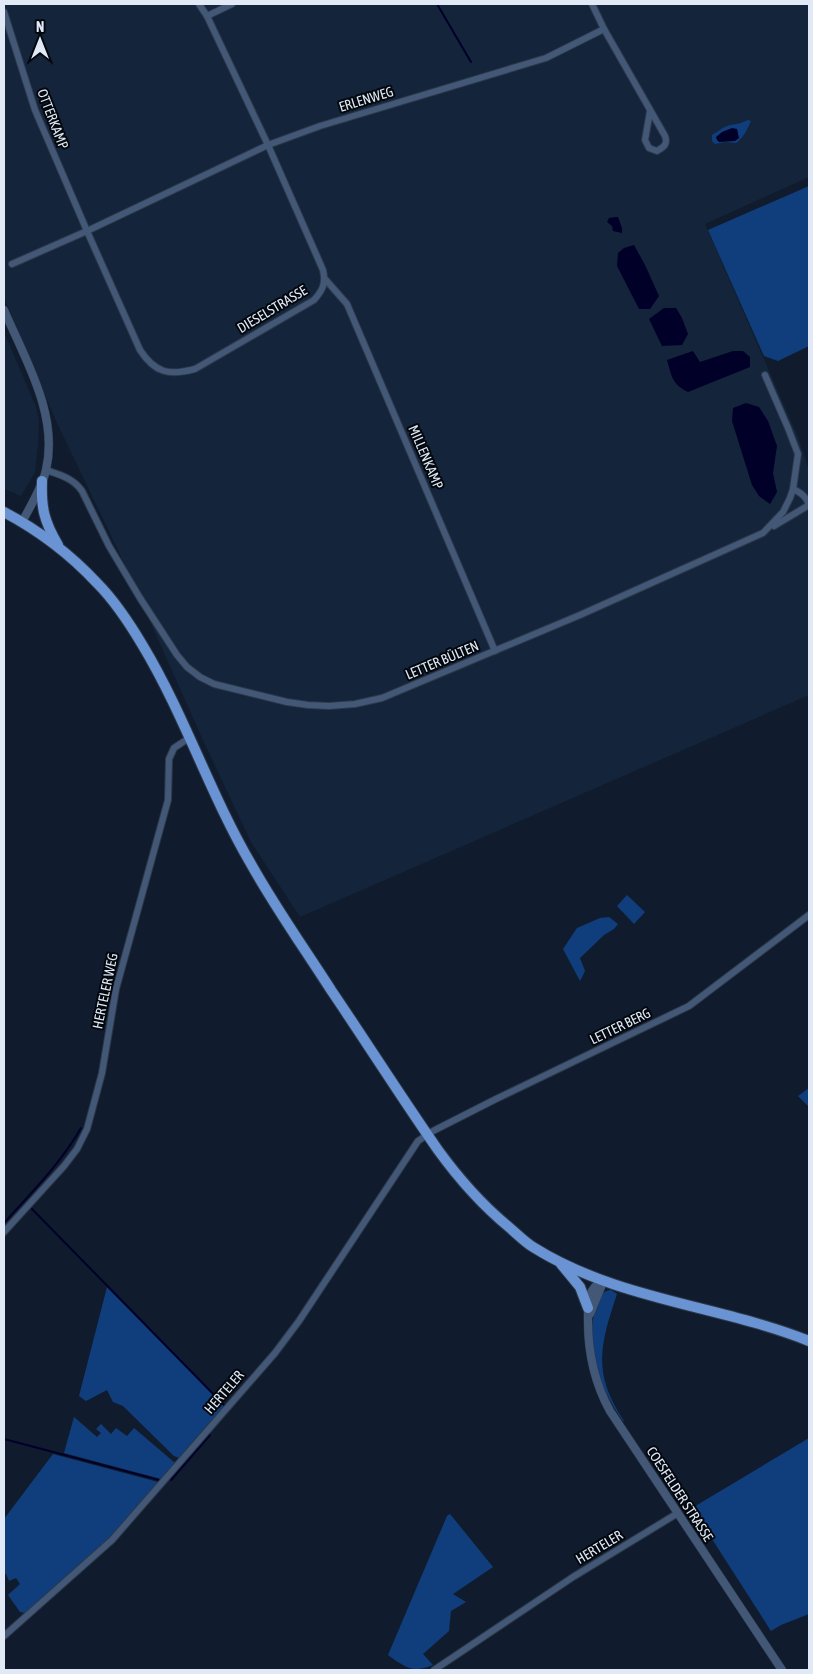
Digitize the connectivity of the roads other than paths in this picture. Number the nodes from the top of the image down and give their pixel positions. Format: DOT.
graph roads {
  1 [pos="199,4"];
  2 [pos="232,4"];
  3 [pos="592,4"];
  4 [pos="4,12"];
  5 [pos="208,16"];
  6 [pos="604,29"];
  7 [pos="650,111"];
  8 [pos="268,145"];
  9 [pos="86,231"];
  10 [pos="12,264"];
  11 [pos="325,279"];
  12 [pos="4,310"];
  13 [pos="765,375"];
  14 [pos="46,470"];
  15 [pos="42,481"];
  16 [pos="793,489"];
  17 [pos="809,505"];
  18 [pos="4,512"];
  19 [pos="22,522"];
  20 [pos="768,529"];
  21 [pos="62,550"];
  22 [pos="495,651"];
  23 [pos="189,738"];
  24 [pos="809,915"];
  25 [pos="428,1135"];
  26 [pos="4,1232"];
  27 [pos="557,1260"];
  28 [pos="604,1280"];
  29 [pos="588,1308"];
  30 [pos="588,1320"];
  31 [pos="809,1341"];
  32 [pos="678,1513"];
  33 [pos="4,1636"];
  34 [pos="434,1670"];
  35 [pos="782,1670"];
  1 -- 5 [label="street"];
  2 -- 5 [label="street"];
  3 -- 6 [label="street"];
  4 -- 9 [label="street, OTTERKAMP"];
  5 -- 8 [label="street"];
  6 -- 7 [label="street"];
  6 -- 8 [label="street, ERLENWEG"];
  7 -- 7 [label="street"];
  8 -- 9 [label="street"];
  8 -- 11 [label="street"];
  9 -- 10 [label="street"];
  9 -- 11 [label="street, DIESELSTRASSE"];
  11 -- 22 [label="street, MILLENKAMP"];
  12 -- 14 [label="street"];
  13 -- 16 [label="street, LETTER BÜLTEN"];
  14 -- 15 [label="street"];
  14 -- 22 [label="street, LETTER BÜLTEN"];
  15 -- 19 [label="street"];
  15 -- 21 [label="main road"];
  16 -- 17 [label="street"];
  16 -- 20 [label="street, LETTER BÜLTEN"];
  17 -- 20 [label="street"];
  18 -- 19 [label="main road"];
  19 -- 21 [label="main road"];
  20 -- 22 [label="street, LETTER BÜLTEN"];
  21 -- 23 [label="main road"];
  23 -- 25 [label="main road"];
  23 -- 26 [label="street, HERTELER WEG"];
  24 -- 25 [label="street, LETTER BERG"];
  25 -- 27 [label="main road"];
  25 -- 33 [label="street, HERTELER"];
  27 -- 28 [label="main road"];
  27 -- 29 [label="main road"];
  28 -- 29 [label="street, COESFELDER STRASSE"];
  28 -- 30 [label="street, COESFELDER STRASSE"];
  28 -- 31 [label="main road"];
  29 -- 30 [label="street, COESFELDER STRASSE"];
  30 -- 32 [label="street, COESFELDER STRASSE"];
  32 -- 34 [label="street, HERTELER"];
  32 -- 35 [label="street, COESFELDER STRASSE"];
}
